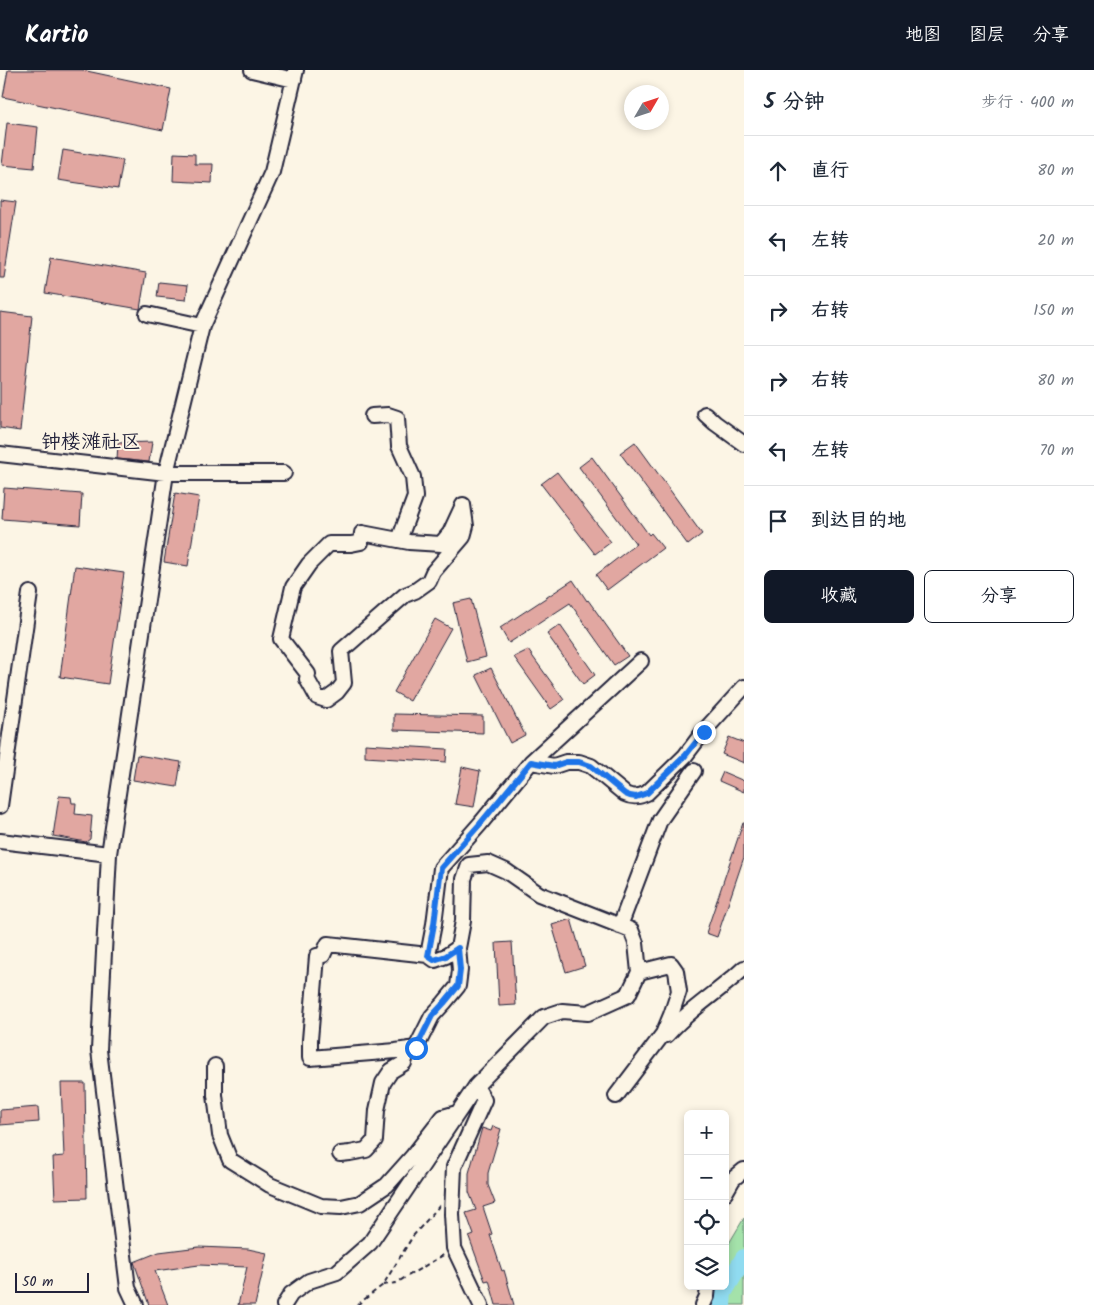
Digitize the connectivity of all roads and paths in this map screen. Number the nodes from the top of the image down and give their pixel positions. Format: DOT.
graph roads {
  1 [pos="252,70"];
  2 [pos="295,75"];
  3 [pos="146,314"];
  4 [pos="202,326"];
  5 [pos="705,414"];
  6 [pos="372,416"];
  7 [pos="744,444"];
  8 [pos="0,454"];
  9 [pos="166,473"];
  10 [pos="284,473"];
  11 [pos="399,540"];
  12 [pos="30,593"];
  13 [pos="642,661"];
  14 [pos="744,687"];
  15 [pos="531,762"];
  16 [pos="694,771"];
  17 [pos="0,806"];
  18 [pos="0,841"];
  19 [pos="109,854"];
  20 [pos="620,926"];
  21 [pos="458,948"];
  22 [pos="428,956"];
  23 [pos="744,968"];
  24 [pos="639,972"];
  25 [pos="408,1049"];
  26 [pos="651,1050"];
  27 [pos="215,1066"];
  28 [pos="476,1086"];
  29 [pos="616,1096"];
  30 [pos="457,1113"];
  31 [pos="340,1154"];
  32 [pos="744,1170"];
  33 [pos="729,1186"];
  34 [pos="453,1191"];
  35 [pos="454,1248"];
  36 [pos="383,1285"];
  37 [pos="708,1290"];
  38 [pos="136,1305"];
  39 [pos="284,1305"];
  40 [pos="357,1305"];
  41 [pos="481,1305"];
  42 [pos="703,1305"];
  1 -- 2 [label="street"];
  2 -- 4 [label="street"];
  3 -- 4 [label="street"];
  4 -- 9 [label="street"];
  5 -- 7 [label="street"];
  6 -- 11 [label="street"];
  8 -- 9 [label="street"];
  9 -- 10 [label="street"];
  9 -- 19 [label="street"];
  11 -- 11 [label="street"];
  12 -- 17 [label="street"];
  13 -- 15 [label="street"];
  14 -- 15 [label="street"];
  15 -- 22 [label="street"];
  16 -- 20 [label="street"];
  18 -- 19 [label="street"];
  19 -- 38 [label="street"];
  20 -- 21 [label="street"];
  20 -- 24 [label="street"];
  21 -- 22 [label="street"];
  21 -- 25 [label="street"];
  22 -- 25 [label="street"];
  23 -- 26 [label="street"];
  24 -- 26 [label="street"];
  24 -- 28 [label="street"];
  25 -- 31 [label="street"];
  26 -- 29 [label="street"];
  27 -- 30 [label="street"];
  28 -- 30 [label="street"];
  28 -- 34 [label="street"];
  30 -- 39 [label="street"];
  32 -- 33 [label="street"];
  34 -- 35 [label="street"];
  34 -- 36 [label="path"];
  35 -- 36 [label="path"];
  35 -- 41 [label="street"];
  36 -- 40 [label="path"];
  37 -- 42 [label="street"];
}
